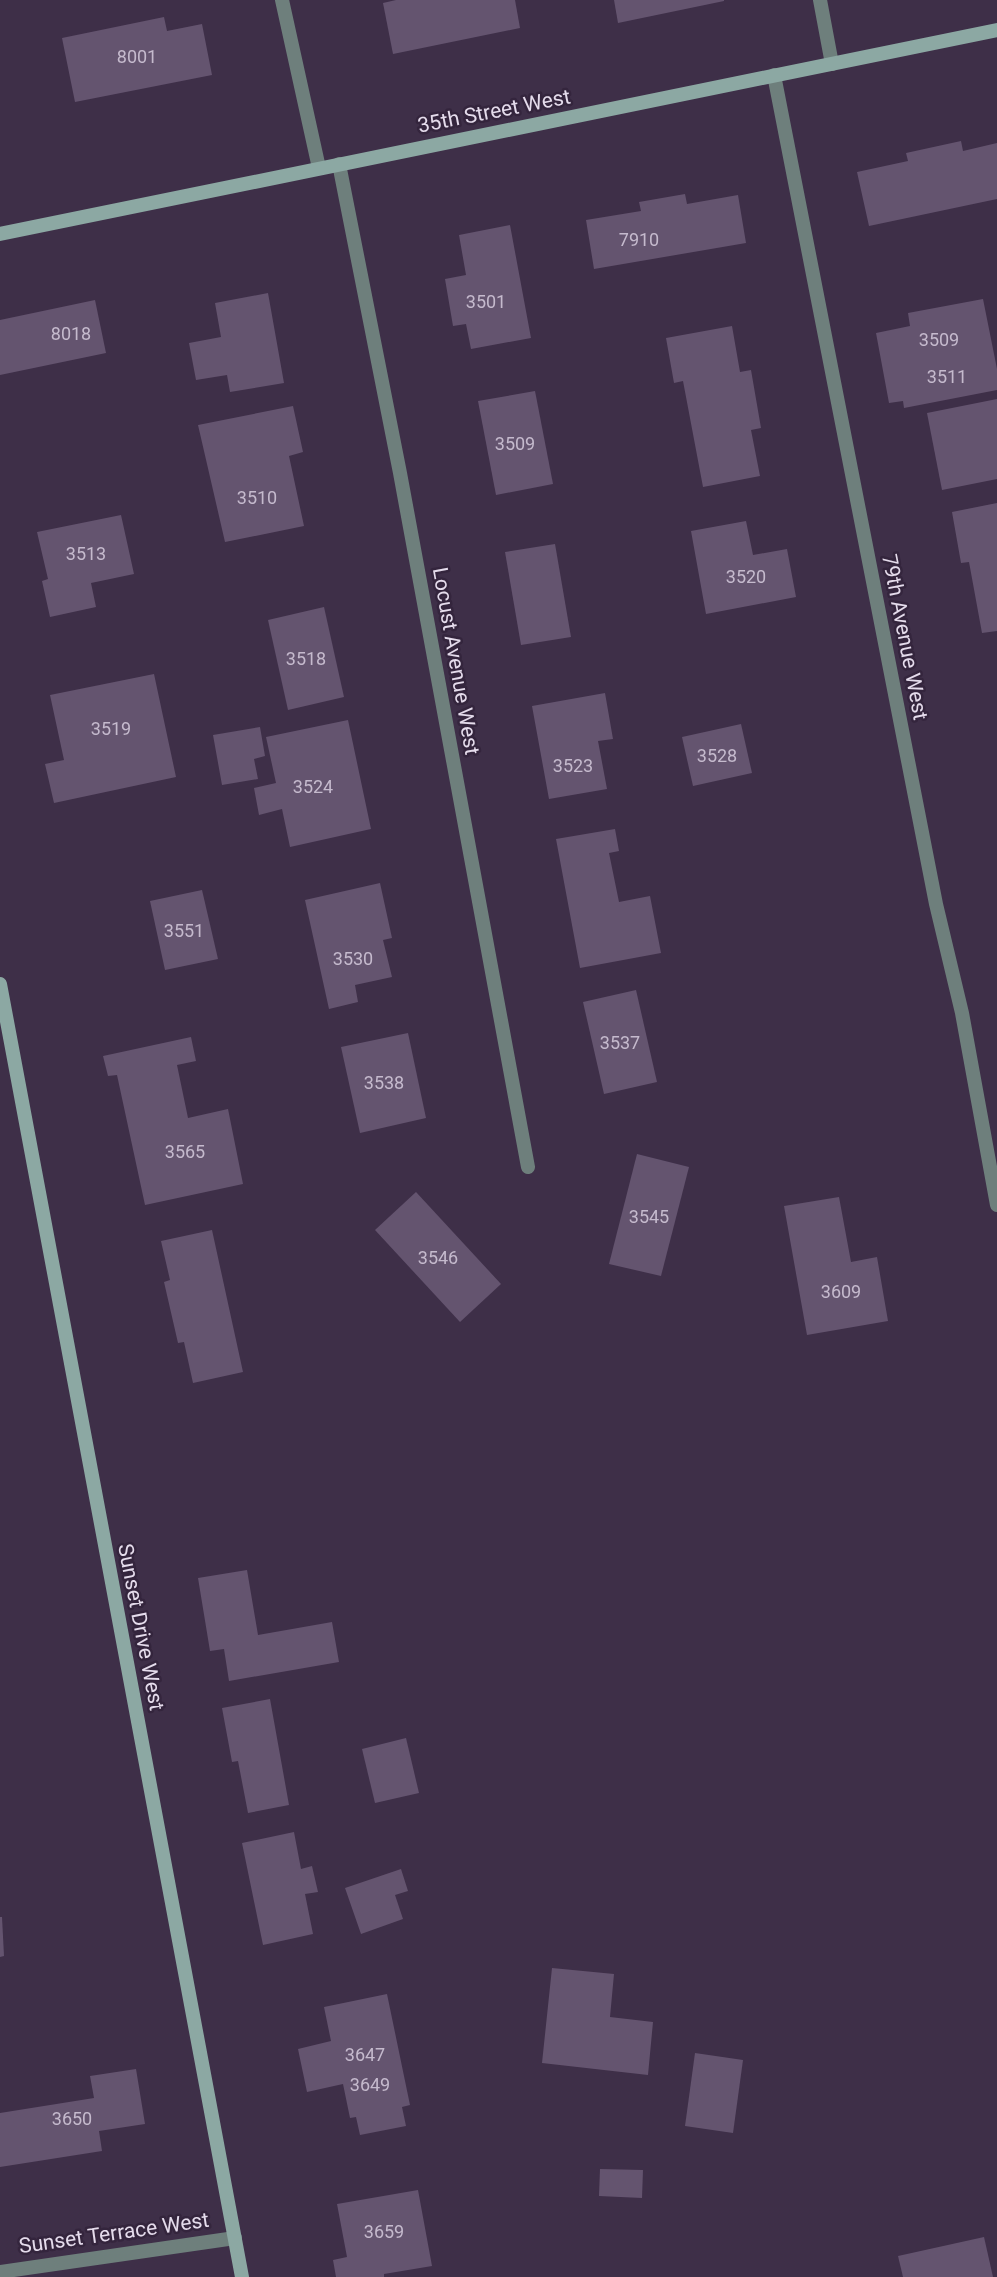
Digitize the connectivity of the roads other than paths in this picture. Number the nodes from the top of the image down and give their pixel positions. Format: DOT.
graph roads {
  1 [pos="282,0"];
  2 [pos="820,0"];
  3 [pos="997,30"];
  4 [pos="832,64"];
  5 [pos="774,75"];
  6 [pos="339,164"];
  7 [pos="319,168"];
  8 [pos="0,234"];
  9 [pos="0,984"];
  10 [pos="528,1167"];
  11 [pos="997,1205"];
  12 [pos="235,2238"];
  13 [pos="0,2272"];
  14 [pos="242,2277"];
  1 -- 7 [label="street"];
  2 -- 4 [label="street"];
  3 -- 4 [label="street, 35th Street West"];
  4 -- 5 [label="street, 35th Street West"];
  5 -- 6 [label="street, 35th Street West"];
  5 -- 11 [label="street, 79th Avenue West"];
  6 -- 7 [label="street, 35th Street West"];
  6 -- 10 [label="street, Locust Avenue West"];
  7 -- 8 [label="street, 35th Street West"];
  9 -- 12 [label="street, Sunset Drive West"];
  12 -- 13 [label="street, Sunset Terrace West"];
  12 -- 14 [label="street, Sunset Drive West"];
}
